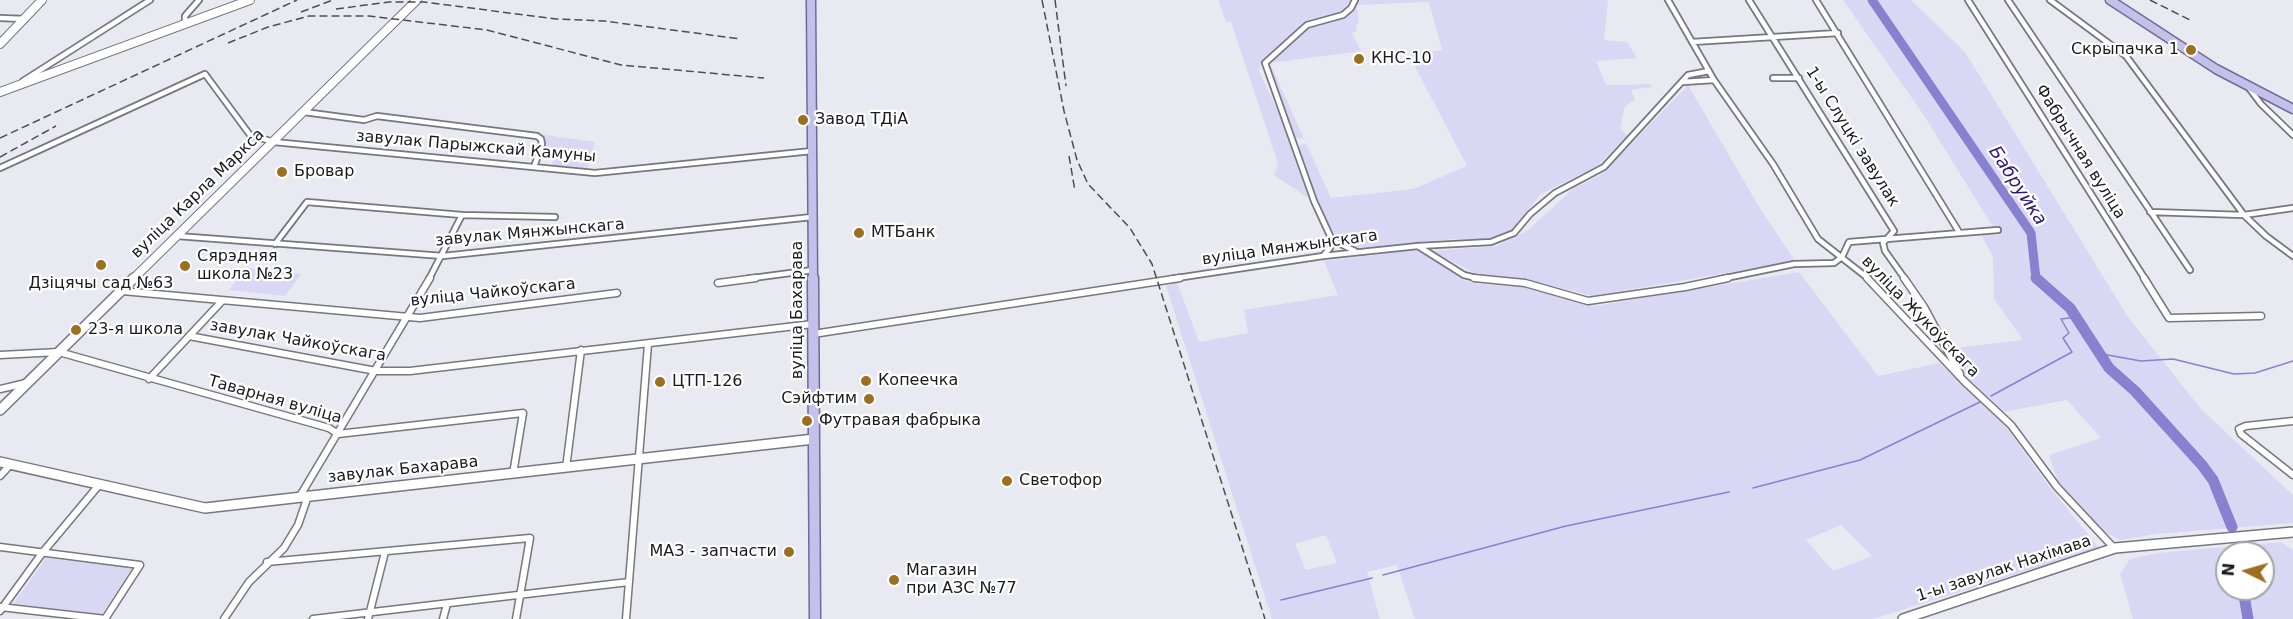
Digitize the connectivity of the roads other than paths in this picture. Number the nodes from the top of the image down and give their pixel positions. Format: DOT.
graph roads {
  1 [pos="42,0"];
  2 [pos="150,0"];
  3 [pos="199,0"];
  4 [pos="250,0"];
  5 [pos="417,0"];
  6 [pos="811,0"];
  7 [pos="1355,0"];
  8 [pos="1668,0"];
  9 [pos="1749,0"];
  10 [pos="1816,0"];
  11 [pos="1968,0"];
  12 [pos="2008,0"];
  13 [pos="2050,0"];
  14 [pos="2110,0"];
  15 [pos="0,18"];
  16 [pos="25,19"];
  17 [pos="185,24"];
  18 [pos="1838,33"];
  19 [pos="1771,37"];
  20 [pos="1692,42"];
  21 [pos="1,44"];
  22 [pos="1708,71"];
  23 [pos="40,73"];
  24 [pos="1773,78"];
  25 [pos="1799,78"];
  26 [pos="1714,80"];
  27 [pos="1683,82"];
  28 [pos="2249,87"];
  29 [pos="0,92"];
  30 [pos="2293,109"];
  31 [pos="304,112"];
  32 [pos="2293,135"];
  33 [pos="274,142"];
  34 [pos="812,151"];
  35 [pos="534,167"];
  36 [pos="0,168"];
  37 [pos="2293,208"];
  38 [pos="2150,212"];
  39 [pos="2244,214"];
  40 [pos="462,216"];
  41 [pos="555,217"];
  42 [pos="812,217"];
  43 [pos="1998,230"];
  44 [pos="1959,232"];
  45 [pos="177,236"];
  46 [pos="1889,237"];
  47 [pos="1332,240"];
  48 [pos="275,244"];
  49 [pos="1418,246"];
  50 [pos="1356,252"];
  51 [pos="443,256"];
  52 [pos="1323,256"];
  53 [pos="2293,256"];
  54 [pos="1842,257"];
  55 [pos="813,270"];
  56 [pos="2190,270"];
  57 [pos="718,283"];
  58 [pos="120,291"];
  59 [pos="617,293"];
  60 [pos="222,301"];
  61 [pos="2261,316"];
  62 [pos="408,317"];
  63 [pos="2169,318"];
  64 [pos="813,324"];
  65 [pos="813,334"];
  66 [pos="189,336"];
  67 [pos="648,344"];
  68 [pos="581,350"];
  69 [pos="59,352"];
  70 [pos="0,355"];
  71 [pos="376,371"];
  72 [pos="149,379"];
  73 [pos="1964,381"];
  74 [pos="28,383"];
  75 [pos="0,389"];
  76 [pos="0,410"];
  77 [pos="2293,421"];
  78 [pos="338,434"];
  79 [pos="814,439"];
  80 [pos="640,458"];
  81 [pos="0,462"];
  82 [pos="11,464"];
  83 [pos="566,468"];
  84 [pos="513,474"];
  85 [pos="2293,475"];
  86 [pos="0,476"];
  87 [pos="99,485"];
  88 [pos="304,495"];
  89 [pos="2293,532"];
  90 [pos="0,547"];
  91 [pos="2115,548"];
  92 [pos="43,552"];
  93 [pos="385,552"];
  94 [pos="267,562"];
  95 [pos="629,582"];
  96 [pos="520,595"];
  97 [pos="447,604"];
  98 [pos="1,608"];
  99 [pos="369,616"];
  100 [pos="72,617"];
  101 [pos="105,619"];
  102 [pos="224,619"];
  103 [pos="313,619"];
  104 [pos="443,619"];
  105 [pos="516,619"];
  106 [pos="626,619"];
  107 [pos="815,619"];
  108 [pos="1903,619"];
  1 -- 16 [label="street"];
  2 -- 23 [label="street"];
  3 -- 17 [label="street"];
  4 -- 17 [label="street"];
  5 -- 31 [label="street, вуліца Карла Маркса"];
  6 -- 34 [label="main road, вуліца Бахарава"];
  7 -- 47 [label="street"];
  8 -- 20 [label="street, вуліца Жукоўскага"];
  9 -- 19 [label="street, 1-ы Слуцкі завулак"];
  10 -- 18 [label="street"];
  11 -- 63 [label="street, Фабрычная вуліца"];
  12 -- 38 [label="street"];
  13 -- 39 [label="street"];
  14 -- 28 [label="main road"];
  15 -- 16 [label="street"];
  16 -- 21 [label="street"];
  17 -- 23 [label="street"];
  18 -- 19 [label="street"];
  18 -- 44 [label="street"];
  19 -- 20 [label="street"];
  19 -- 25 [label="street, 1-ы Слуцкі завулак"];
  20 -- 22 [label="street, вуліца Жукоўскага"];
  22 -- 26 [label="street, вуліца Жукоўскага"];
  22 -- 27 [label="street, вуліца Мянжынскага"];
  23 -- 29 [label="street"];
  24 -- 25 [label="street"];
  25 -- 46 [label="street, 1-ы Слуцкі завулак"];
  26 -- 27 [label="street"];
  26 -- 54 [label="street, вуліца Жукоўскага"];
  27 -- 49 [label="street, вуліца Мянжынскага"];
  28 -- 30 [label="main road"];
  28 -- 32 [label="street"];
  31 -- 33 [label="street, вуліца Карла Маркса"];
  31 -- 35 [label="street"];
  33 -- 35 [label="street, завулак Парыжскай Камуны"];
  33 -- 36 [label="street, завулак Парыжскай Камуны"];
  33 -- 45 [label="street, вуліца Карла Маркса"];
  34 -- 35 [label="street, завулак Парыжскай Камуны"];
  34 -- 42 [label="main road, вуліца Бахарава"];
  37 -- 39 [label="street"];
  38 -- 39 [label="street"];
  38 -- 56 [label="street"];
  39 -- 53 [label="street"];
  40 -- 41 [label="street"];
  40 -- 48 [label="street"];
  40 -- 51 [label="street"];
  42 -- 51 [label="street, завулак Мянжынскага"];
  42 -- 55 [label="main road, вуліца Бахарава"];
  43 -- 44 [label="street"];
  44 -- 46 [label="street"];
  45 -- 48 [label="street, завулак Мянжынскага"];
  45 -- 58 [label="street, вуліца Карла Маркса"];
  46 -- 54 [label="street"];
  46 -- 73 [label="street, 1-ы Слуцкі завулак"];
  47 -- 50 [label="street"];
  47 -- 52 [label="street"];
  48 -- 51 [label="street, завулак Мянжынскага"];
  49 -- 50 [label="street, вуліца Мянжынскага"];
  49 -- 54 [label="street"];
  50 -- 52 [label="street, вуліца Мянжынскага"];
  51 -- 62 [label="street"];
  52 -- 65 [label="street, вуліца Мянжынскага"];
  54 -- 73 [label="street, вуліца Жукоўскага"];
  55 -- 57 [label="street"];
  55 -- 64 [label="main road, вуліца Бахарава"];
  58 -- 60 [label="street, вуліца Чайкоўскага"];
  58 -- 69 [label="street, вуліца Карла Маркса"];
  59 -- 62 [label="street, вуліца Чайкоўскага"];
  60 -- 62 [label="street, вуліца Чайкоўскага"];
  60 -- 66 [label="street"];
  61 -- 63 [label="street"];
  62 -- 71 [label="street"];
  64 -- 65 [label="main road, вуліца Бахарава"];
  64 -- 67 [label="street, завулак Чайкоўскага"];
  65 -- 79 [label="main road, вуліца Бахарава"];
  66 -- 71 [label="street, завулак Чайкоўскага"];
  66 -- 72 [label="street"];
  67 -- 68 [label="street, завулак Чайкоўскага"];
  67 -- 80 [label="street"];
  68 -- 71 [label="street, завулак Чайкоўскага"];
  68 -- 83 [label="street"];
  69 -- 70 [label="street, Таварная вуліца"];
  69 -- 72 [label="street, Таварная вуліца"];
  69 -- 74 [label="street, вуліца Карла Маркса"];
  71 -- 78 [label="street"];
  72 -- 78 [label="street, Таварная вуліца"];
  73 -- 91 [label="street, вуліца Жукоўскага"];
  74 -- 75 [label="street"];
  74 -- 76 [label="street, вуліца Карла Маркса"];
  77 -- 85 [label="street"];
  78 -- 84 [label="street, Таварная вуліца"];
  78 -- 88 [label="street"];
  79 -- 80 [label="street, завулак Бахарава"];
  79 -- 107 [label="main road, вуліца Бахарава"];
  80 -- 83 [label="street, завулак Бахарава"];
  80 -- 95 [label="street"];
  81 -- 82 [label="street, завулак Бахарава"];
  82 -- 86 [label="street"];
  82 -- 87 [label="street, завулак Бахарава"];
  83 -- 84 [label="street, завулак Бахарава"];
  84 -- 88 [label="street, завулак Бахарава"];
  87 -- 88 [label="street, завулак Бахарава"];
  87 -- 92 [label="street"];
  88 -- 94 [label="street"];
  89 -- 91 [label="street, 1-ы завулак Нахімава"];
  90 -- 92 [label="street"];
  91 -- 108 [label="street, 1-ы завулак Нахімава"];
  92 -- 98 [label="street"];
  92 -- 101 [label="street"];
  93 -- 94 [label="street"];
  93 -- 96 [label="street"];
  93 -- 99 [label="street"];
  94 -- 102 [label="street"];
  95 -- 96 [label="street"];
  95 -- 106 [label="street"];
  96 -- 97 [label="street"];
  96 -- 105 [label="street"];
  97 -- 99 [label="street"];
  97 -- 104 [label="street"];
  98 -- 100 [label="street"];
  99 -- 103 [label="street"];
  100 -- 101 [label="street"];
}
